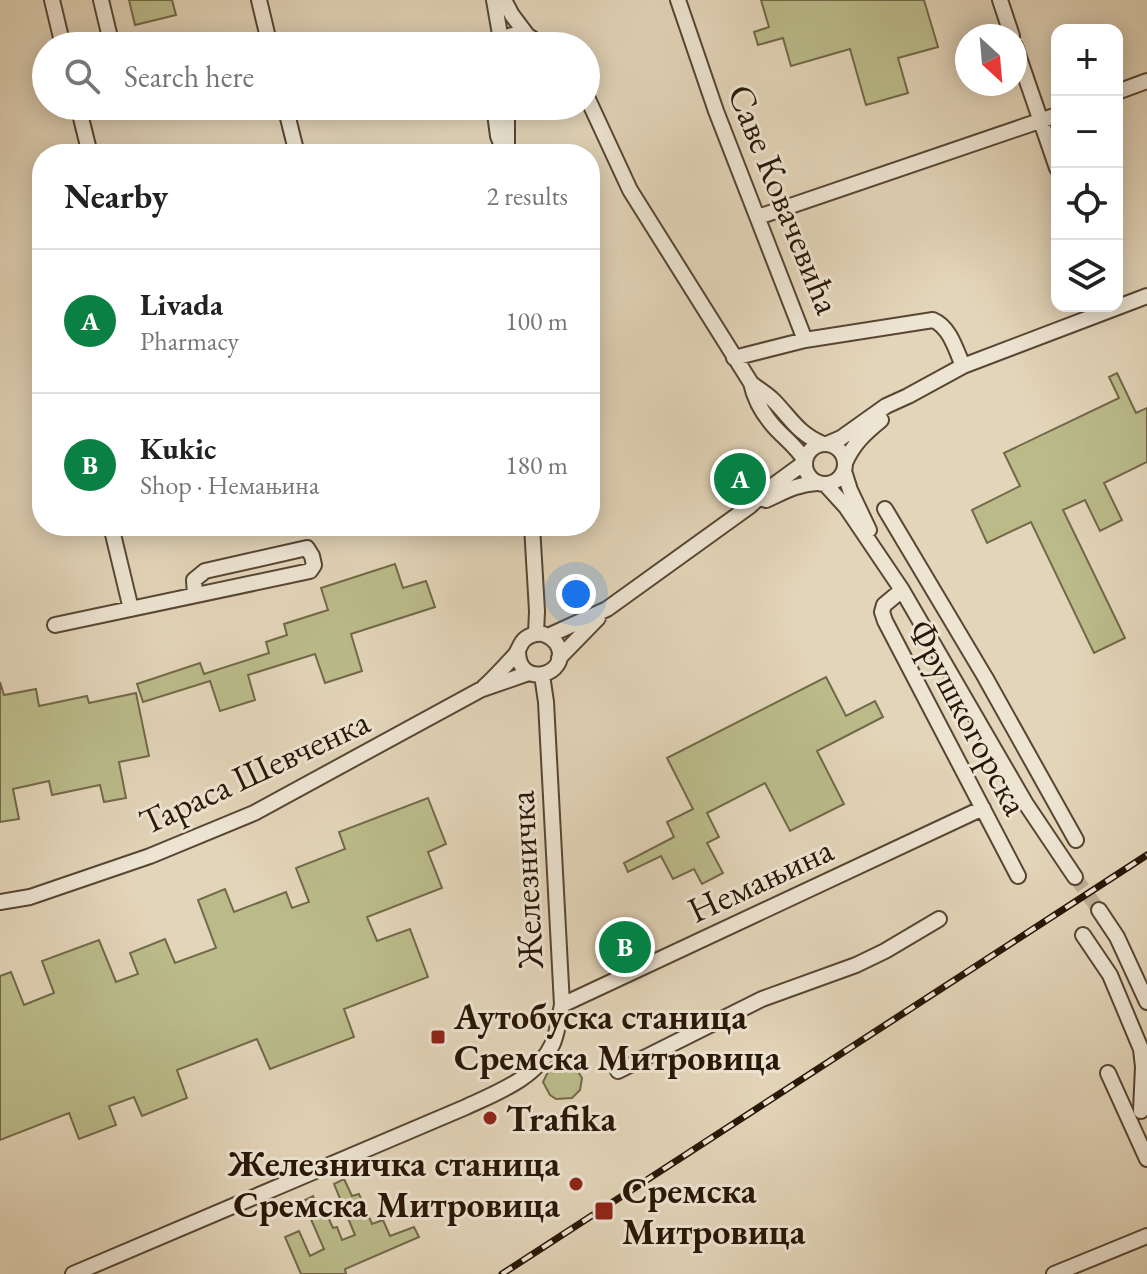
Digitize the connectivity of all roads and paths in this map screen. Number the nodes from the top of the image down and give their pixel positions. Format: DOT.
graph roads {
  1 [pos="52,0"];
  2 [pos="101,0"];
  3 [pos="259,0"];
  4 [pos="494,0"];
  5 [pos="504,0"];
  6 [pos="678,0"];
  7 [pos="1000,0"];
  8 [pos="1008,24"];
  9 [pos="60,32"];
  10 [pos="109,32"];
  11 [pos="267,32"];
  12 [pos="498,32"];
  13 [pos="525,32"];
  14 [pos="1147,81"];
  15 [pos="1027,82"];
  16 [pos="1123,90"];
  17 [pos="1051,117"];
  18 [pos="82,120"];
  19 [pos="288,120"];
  20 [pos="496,120"];
  21 [pos="507,120"];
  22 [pos="593,120"];
  23 [pos="598,120"];
  24 [pos="1040,121"];
  25 [pos="602,131"];
  26 [pos="88,144"];
  27 [pos="294,144"];
  28 [pos="502,144"];
  29 [pos="506,144"];
  30 [pos="1051,151"];
  31 [pos="758,217"];
  32 [pos="1147,296"];
  33 [pos="1123,303"];
  34 [pos="1097,312"];
  35 [pos="805,340"];
  36 [pos="734,358"];
  37 [pos="963,366"];
  38 [pos="751,383"];
  39 [pos="908,396"];
  40 [pos="825,444"];
  41 [pos="804,462"];
  42 [pos="844,467"];
  43 [pos="821,484"];
  44 [pos="750,506"];
  45 [pos="885,509"];
  46 [pos="113,536"];
  47 [pos="533,536"];
  48 [pos="882,559"];
  49 [pos="902,590"];
  50 [pos="195,595"];
  51 [pos="131,609"];
  52 [pos="607,609"];
  53 [pos="55,625"];
  54 [pos="542,635"];
  55 [pos="518,651"];
  56 [pos="559,658"];
  57 [pos="535,674"];
  58 [pos="985,677"];
  59 [pos="480,690"];
  60 [pos="960,691"];
  61 [pos="983,808"];
  62 [pos="1076,840"];
  63 [pos="1018,876"];
  64 [pos="1075,877"];
  65 [pos="0,902"];
  66 [pos="1099,910"];
  67 [pos="939,919"];
  68 [pos="1083,935"];
  69 [pos="1147,1002"];
  70 [pos="562,1005"];
  71 [pos="618,1071"];
  72 [pos="1108,1073"];
  73 [pos="1139,1112"];
  74 [pos="1147,1159"];
  75 [pos="1147,1236"];
  76 [pos="73,1274"];
  77 [pos="1054,1274"];
  1 -- 9 [label="street"];
  2 -- 10 [label="street"];
  3 -- 11 [label="street"];
  4 -- 12 [label="street"];
  5 -- 13 [label="street"];
  6 -- 31 [label="street, Саве Ковачевића"];
  7 -- 8 [label="street"];
  14 -- 16 [label="street"];
  15 -- 24 [label="street"];
  17 -- 24 [label="street"];
  18 -- 26 [label="street"];
  19 -- 27 [label="street"];
  20 -- 28 [label="street"];
  21 -- 29 [label="street"];
  22 -- 25 [label="street"];
  23 -- 25 [label="street"];
  24 -- 30 [label="street"];
  24 -- 31 [label="street"];
  25 -- 36 [label="street"];
  31 -- 35 [label="street, Саве Ковачевића"];
  32 -- 33 [label="street"];
  34 -- 37 [label="street"];
  35 -- 36 [label="street"];
  35 -- 37 [label="street, Саве Ковачевића"];
  36 -- 38 [label="street"];
  37 -- 39 [label="street"];
  38 -- 40 [label="street"];
  38 -- 41 [label="street"];
  39 -- 40 [label="street"];
  39 -- 42 [label="street"];
  40 -- 41 [label="street"];
  40 -- 42 [label="street"];
  41 -- 43 [label="street"];
  41 -- 44 [label="street"];
  42 -- 43 [label="street"];
  42 -- 48 [label="street, Фрушкогорска"];
  43 -- 44 [label="street"];
  43 -- 48 [label="street, Фрушкогорска"];
  44 -- 52 [label="street"];
  45 -- 58 [label="street, Фрушкогорска"];
  46 -- 51 [label="street"];
  47 -- 54 [label="street"];
  48 -- 49 [label="street, Фрушкогорска"];
  49 -- 60 [label="street, Фрушкогорска"];
  49 -- 61 [label="street, Фрушкогорска"];
  50 -- 50 [label="street"];
  50 -- 51 [label="street"];
  51 -- 53 [label="street"];
  52 -- 54 [label="street"];
  52 -- 56 [label="street"];
  54 -- 55 [label="street"];
  54 -- 56 [label="street"];
  55 -- 57 [label="street"];
  55 -- 59 [label="street, Тараса Шевченка"];
  56 -- 57 [label="street"];
  57 -- 59 [label="street, Тараса Шевченка"];
  57 -- 70 [label="street, Железничка"];
  58 -- 60 [label="street, Фрушкогорска"];
  58 -- 62 [label="street, Фрушкогорска"];
  59 -- 65 [label="street, Тараса Шевченка"];
  60 -- 64 [label="street, Фрушкогорска"];
  61 -- 63 [label="street, Фрушкогорска"];
  61 -- 70 [label="street, Немањина"];
  66 -- 69 [label="street"];
  67 -- 71 [label="street"];
  68 -- 73 [label="street"];
  70 -- 76 [label="street, Железничка"];
  72 -- 73 [label="street"];
  73 -- 74 [label="street"];
  75 -- 77 [label="street"];
}
